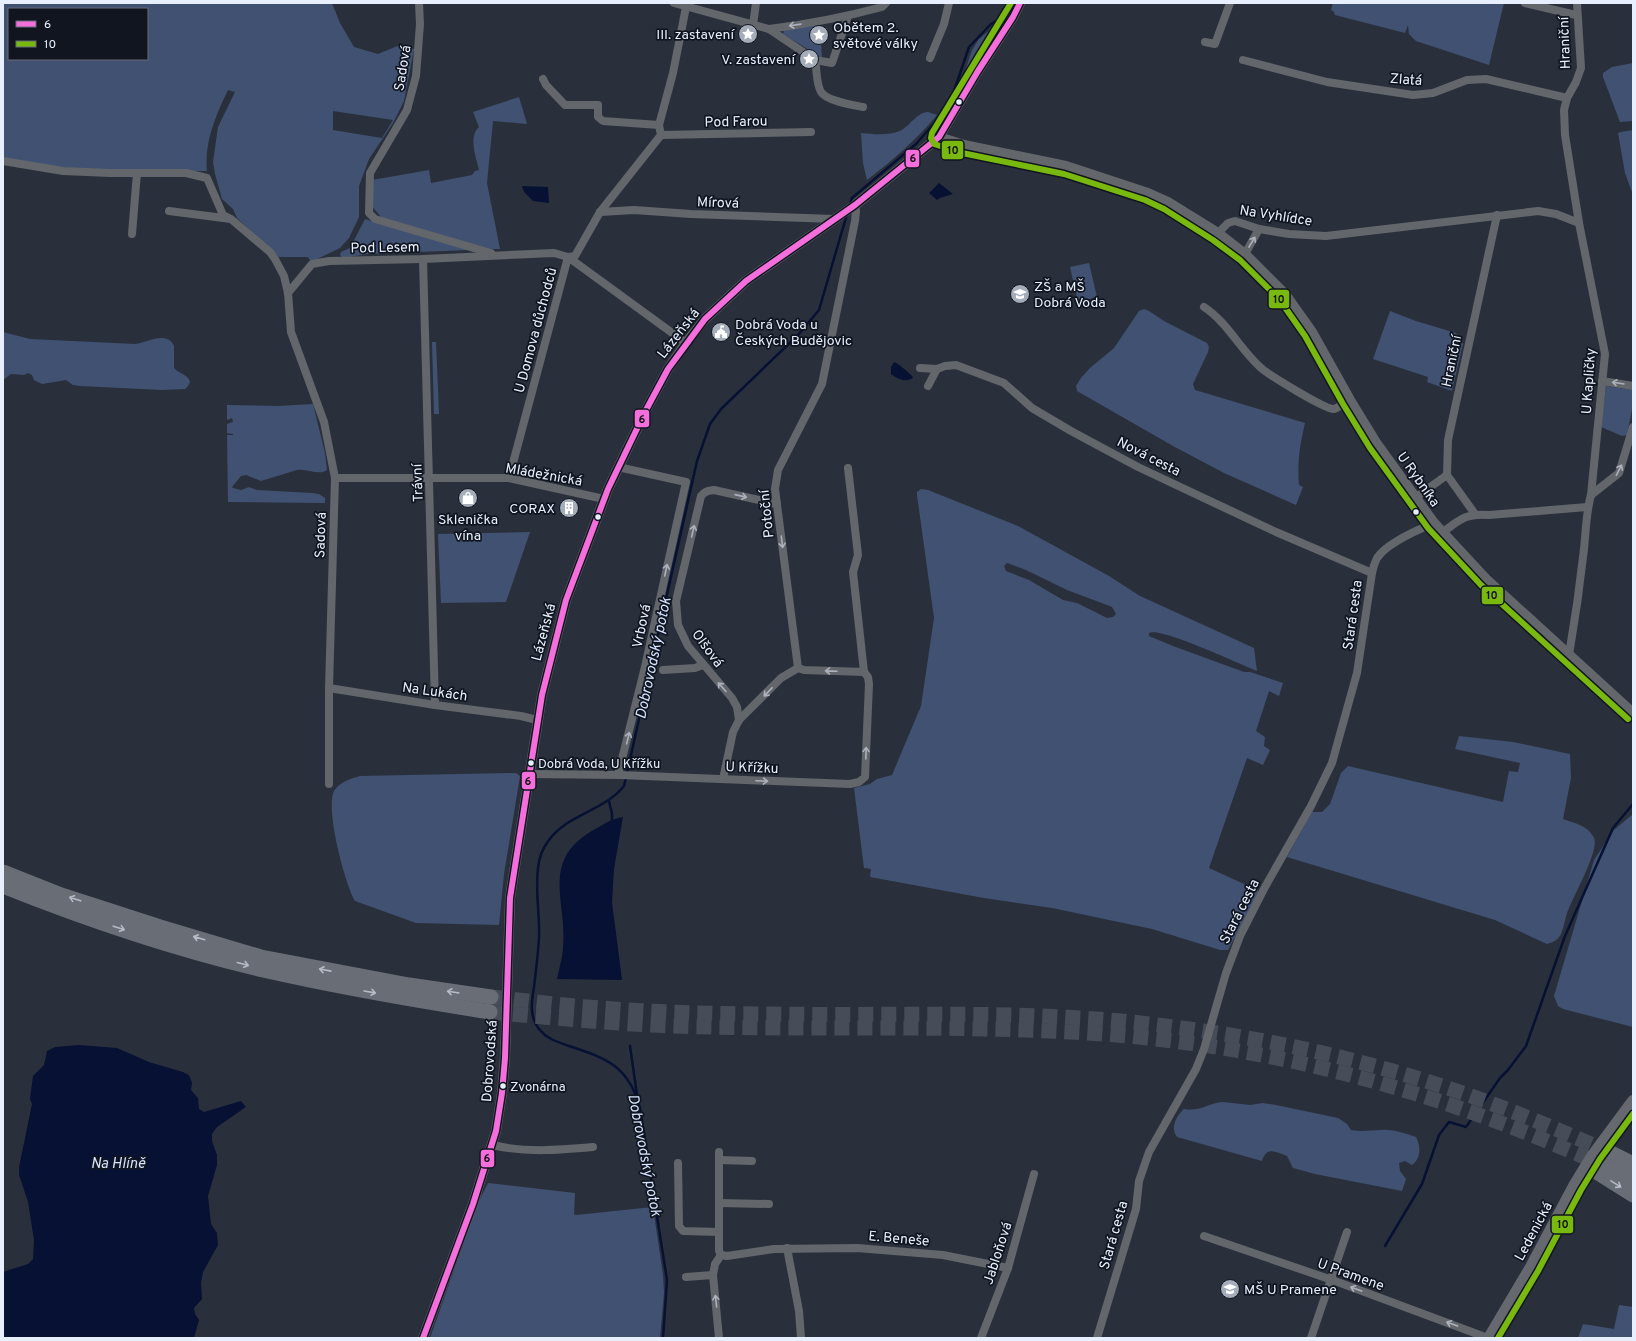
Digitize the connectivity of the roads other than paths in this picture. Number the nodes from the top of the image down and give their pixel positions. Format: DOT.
graph roads {
  1 [pos="419,3"];
  2 [pos="674,3"];
  3 [pos="756,3"];
  4 [pos="886,3"];
  5 [pos="949,3"];
  6 [pos="1020,3"];
  7 [pos="1230,3"];
  8 [pos="1525,3"];
  9 [pos="1577,3"];
  10 [pos="686,7"];
  11 [pos="1576,15"];
  12 [pos="848,16"];
  13 [pos="754,25"];
  14 [pos="769,29"];
  15 [pos="1205,42"];
  16 [pos="930,58"];
  17 [pos="815,60"];
  18 [pos="1243,60"];
  19 [pos="543,79"];
  20 [pos="1567,98"];
  21 [pos="863,107"];
  22 [pos="659,125"];
  23 [pos="811,132"];
  24 [pos="661,135"];
  25 [pos="940,137"];
  26 [pos="3,162"];
  27 [pos="138,173"];
  28 [pos="855,205"];
  29 [pos="169,211"];
  30 [pos="600,212"];
  31 [pos="1497,215"];
  32 [pos="231,219"];
  33 [pos="834,219"];
  34 [pos="386,222"];
  35 [pos="1579,223"];
  36 [pos="1259,229"];
  37 [pos="1218,233"];
  38 [pos="132,234"];
  39 [pos="1245,254"];
  40 [pos="497,255"];
  41 [pos="568,257"];
  42 [pos="423,259"];
  43 [pos="288,293"];
  44 [pos="1204,307"];
  45 [pos="686,343"];
  46 [pos="920,368"];
  47 [pos="937,370"];
  48 [pos="1602,381"];
  49 [pos="928,386"];
  50 [pos="1633,386"];
  51 [pos="1350,400"];
  52 [pos="1633,427"];
  53 [pos="618,467"];
  54 [pos="848,468"];
  55 [pos="1447,475"];
  56 [pos="335,478"];
  57 [pos="509,478"];
  58 [pos="430,479"];
  59 [pos="1591,495"];
  60 [pos="1415,498"];
  61 [pos="604,499"];
  62 [pos="777,504"];
  63 [pos="1587,507"];
  64 [pos="1475,514"];
  65 [pos="1434,523"];
  66 [pos="1442,533"];
  67 [pos="1372,573"];
  68 [pos="1569,655"];
  69 [pos="703,666"];
  70 [pos="798,668"];
  71 [pos="663,670"];
  72 [pos="864,672"];
  73 [pos="329,688"];
  74 [pos="436,705"];
  75 [pos="1633,713"];
  76 [pos="537,720"];
  77 [pos="739,720"];
  78 [pos="529,774"];
  79 [pos="619,775"];
  80 [pos="723,779"];
  81 [pos="329,784"];
  82 [pos="3,872"];
  83 [pos="3,886"];
  84 [pos="1633,1101"];
  85 [pos="496,1146"];
  86 [pos="593,1146"];
  87 [pos="752,1161"];
  88 [pos="678,1163"];
  89 [pos="1603,1163"];
  90 [pos="1633,1164"];
  91 [pos="1034,1174"];
  92 [pos="1633,1179"];
  93 [pos="1633,1195"];
  94 [pos="719,1203"];
  95 [pos="768,1204"];
  96 [pos="719,1232"];
  97 [pos="1347,1232"];
  98 [pos="1204,1236"];
  99 [pos="786,1248"];
  100 [pos="721,1255"];
  101 [pos="1008,1268"];
  102 [pos="713,1274"];
  103 [pos="686,1277"];
  104 [pos="1330,1280"];
  105 [pos="423,1338"];
  106 [pos="719,1338"];
  107 [pos="801,1338"];
  108 [pos="982,1338"];
  109 [pos="1097,1338"];
  110 [pos="1311,1338"];
  111 [pos="1489,1338"];
  1 -- 34 [label="street, Sadová"];
  2 -- 10 [label="street"];
  3 -- 13 [label="street"];
  4 -- 12 [label="street"];
  5 -- 16 [label="street"];
  6 -- 25 [label="street, Lázeňská"];
  7 -- 15 [label="street"];
  8 -- 11 [label="street"];
  9 -- 11 [label="street, Hraniční"];
  10 -- 13 [label="street"];
  10 -- 22 [label="street"];
  11 -- 20 [label="street, Hraniční"];
  12 -- 14 [label="street, one-way"];
  12 -- 17 [label="street"];
  13 -- 14 [label="street"];
  14 -- 17 [label="street"];
  17 -- 21 [label="street"];
  18 -- 20 [label="street, Zlatá"];
  19 -- 22 [label="street"];
  20 -- 35 [label="street, Hraniční"];
  22 -- 24 [label="street"];
  23 -- 24 [label="street, Pod Farou"];
  24 -- 30 [label="street, U Domova důchodců"];
  25 -- 28 [label="street, Lázeňská"];
  25 -- 37 [label="street"];
  26 -- 27 [label="street"];
  27 -- 32 [label="street, Sadová"];
  27 -- 38 [label="street"];
  28 -- 33 [label="street, Lázeňská"];
  28 -- 62 [label="street, Potoční"];
  29 -- 32 [label="street"];
  30 -- 33 [label="street, Mírová"];
  30 -- 41 [label="street, U Domova důchodců"];
  31 -- 35 [label="street, Na Vyhlídce"];
  31 -- 36 [label="street, Na Vyhlídce"];
  31 -- 55 [label="street, Hraniční"];
  32 -- 43 [label="street, Sadová"];
  33 -- 45 [label="street, Lázeňská"];
  34 -- 40 [label="street, Pod Lesem"];
  35 -- 48 [label="street, U Kapličky"];
  36 -- 37 [label="street, Na Vyhlídce"];
  39 -- 36 [label="street, one-way"];
  37 -- 39 [label="street, U Rybníka"];
  39 -- 51 [label="street, U Rybníka"];
  40 -- 41 [label="street, Pod Lesem"];
  40 -- 42 [label="street, Pod Lesem"];
  41 -- 45 [label="street, Pod Lesem"];
  41 -- 57 [label="street, U Domova důchodců"];
  42 -- 43 [label="street, Pod Lesem"];
  42 -- 58 [label="street, Trávní"];
  43 -- 56 [label="street, Sadová"];
  44 -- 51 [label="street"];
  45 -- 53 [label="street, Lázeňská"];
  46 -- 47 [label="street, Nová cesta"];
  47 -- 49 [label="street"];
  47 -- 67 [label="street, Nová cesta"];
  50 -- 48 [label="street, one-way"];
  48 -- 59 [label="street, U Kapličky"];
  51 -- 60 [label="street, U Rybníka"];
  59 -- 52 [label="street, one-way"];
  53 -- 61 [label="street, Lázeňská"];
  79 -- 53 [label="street, Vrbová, one-way"];
  54 -- 72 [label="street, U Křížku"];
  55 -- 60 [label="street"];
  55 -- 64 [label="street"];
  56 -- 58 [label="street, Mládežnická"];
  56 -- 73 [label="street, Sadová"];
  57 -- 58 [label="street, Mládežnická"];
  57 -- 61 [label="street, Mládežnická"];
  58 -- 74 [label="street, Trávní"];
  59 -- 63 [label="street, U Kapličky"];
  60 -- 65 [label="street, U Rybníka"];
  61 -- 76 [label="street, Lázeňská"];
  69 -- 62 [label="street, Olšová, one-way"];
  62 -- 70 [label="street, Potoční, one-way"];
  63 -- 64 [label="street"];
  63 -- 68 [label="street, U Kapličky"];
  64 -- 66 [label="street"];
  65 -- 66 [label="street, U Rybníka"];
  65 -- 67 [label="street, Stará cesta"];
  66 -- 68 [label="street, U Rybníka"];
  67 -- 109 [label="street, Stará cesta"];
  68 -- 75 [label="street, U Rybníka"];
  69 -- 71 [label="street"];
  77 -- 69 [label="street, Olšová, one-way"];
  72 -- 70 [label="street, one-way"];
  70 -- 77 [label="street, one-way"];
  80 -- 72 [label="street, U Křížku, one-way"];
  73 -- 74 [label="street, Na Lukách"];
  73 -- 81 [label="street, Sadová"];
  74 -- 76 [label="street, Na Lukách"];
  76 -- 78 [label="street, Lázeňská"];
  77 -- 80 [label="street"];
  78 -- 79 [label="street, U Křížku"];
  78 -- 85 [label="street, Dobrovodská"];
  79 -- 80 [label="street, U Křížku"];
  83 -- 82 [label="highway, one-way"];
  84 -- 111 [label="main road, Ledenická"];
  85 -- 86 [label="street"];
  85 -- 105 [label="street, Dobrovodská"];
  87 -- 94 [label="street"];
  88 -- 96 [label="street"];
  89 -- 90 [label="highway"];
  89 -- 92 [label="highway"];
  89 -- 93 [label="highway, one-way"];
  91 -- 101 [label="street, Jabloňová"];
  94 -- 95 [label="street"];
  94 -- 96 [label="street"];
  96 -- 100 [label="street"];
  97 -- 104 [label="street"];
  98 -- 104 [label="street, U Pramene"];
  99 -- 100 [label="street, E. Beneše"];
  99 -- 101 [label="street, E. Beneše"];
  99 -- 107 [label="street"];
  100 -- 102 [label="street"];
  101 -- 108 [label="street, Jabloňová"];
  102 -- 103 [label="street"];
  106 -- 102 [label="street, one-way"];
  104 -- 110 [label="street"];
  111 -- 104 [label="street, U Pramene, one-way"];
}
